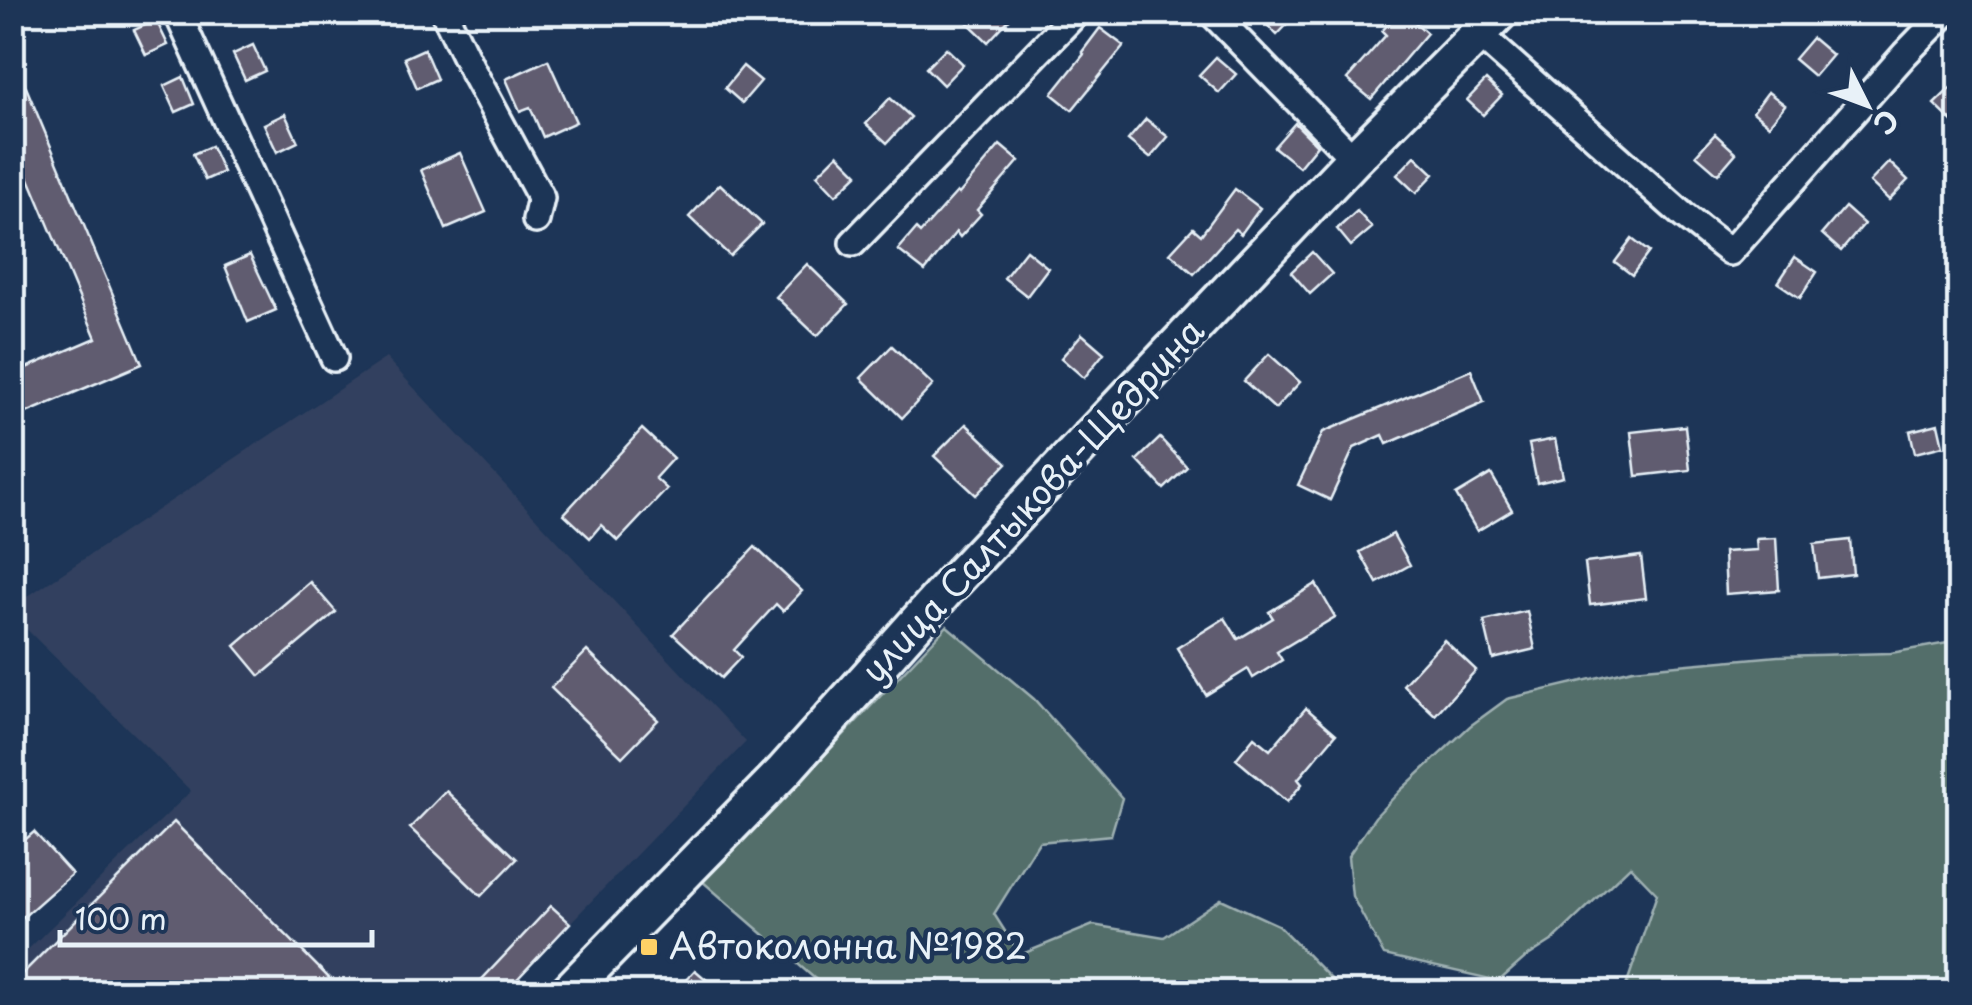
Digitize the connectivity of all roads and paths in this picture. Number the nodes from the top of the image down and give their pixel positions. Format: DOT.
graph roads {
  1 [pos="177,12"];
  2 [pos="444,12"];
  3 [pos="1077,12"];
  4 [pos="1211,12"];
  5 [pos="1946,12"];
  6 [pos="1490,23"];
  7 [pos="1354,160"];
  8 [pos="536,220"];
  9 [pos="853,243"];
  10 [pos="334,358"];
  11 [pos="568,992"];
  1 -- 10 [label="street"];
  2 -- 8 [label="street"];
  3 -- 9 [label="street"];
  4 -- 7 [label="street"];
  5 -- 6 [label="street"];
  6 -- 7 [label="street, улица Салтыкова-Щедрина"];
  7 -- 11 [label="street, улица Салтыкова-Щедрина"];
}
